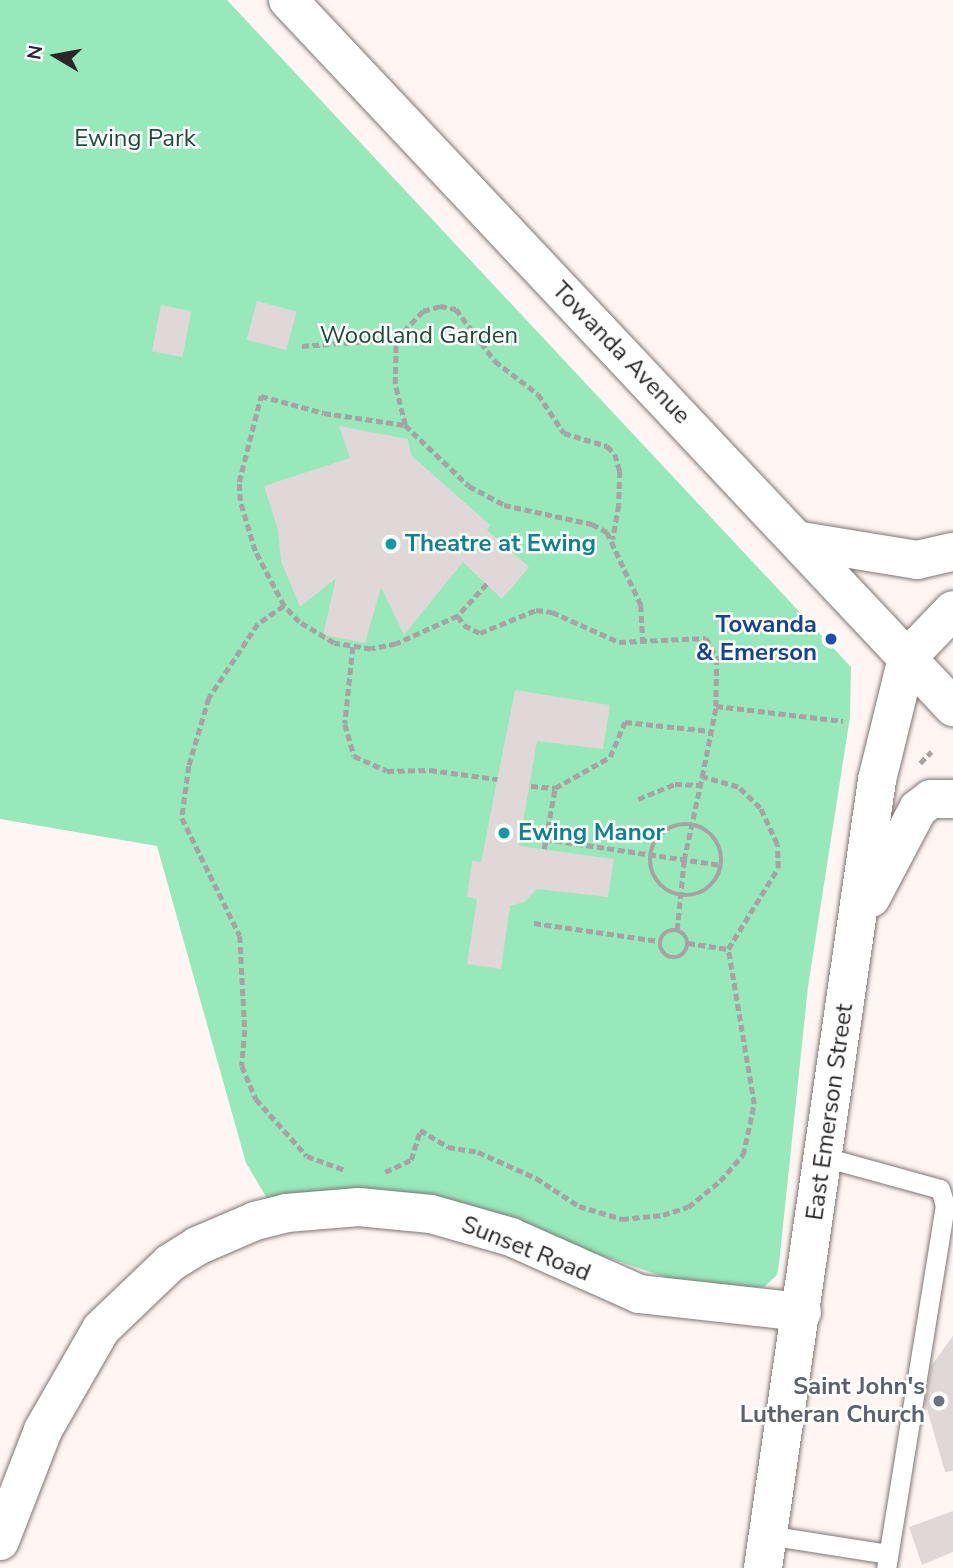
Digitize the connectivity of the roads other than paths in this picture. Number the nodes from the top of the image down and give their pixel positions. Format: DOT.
graph roads {
  1 [pos="288,0"];
  2 [pos="801,541"];
  3 [pos="953,552"];
  4 [pos="953,610"];
  5 [pos="907,658"];
  6 [pos="953,707"];
  7 [pos="953,799"];
  8 [pos="855,931"];
  9 [pos="824,1157"];
  10 [pos="802,1312"];
  11 [pos="0,1541"];
  12 [pos="766,1552"];
  13 [pos="887,1561"];
  1 -- 2 [label="main road, Towanda Avenue"];
  2 -- 3 [label="main road"];
  2 -- 5 [label="main road, Towanda Avenue"];
  4 -- 5 [label="main road"];
  5 -- 6 [label="main road, Towanda Avenue"];
  5 -- 8 [label="main road, East Emerson Street"];
  7 -- 8 [label="main road"];
  8 -- 9 [label="main road, East Emerson Street"];
  9 -- 10 [label="main road, East Emerson Street"];
  9 -- 13 [label="lane"];
  10 -- 11 [label="main road, Sunset Road"];
  10 -- 12 [label="main road, East Emerson Street"];
  12 -- 13 [label="lane"];
}
